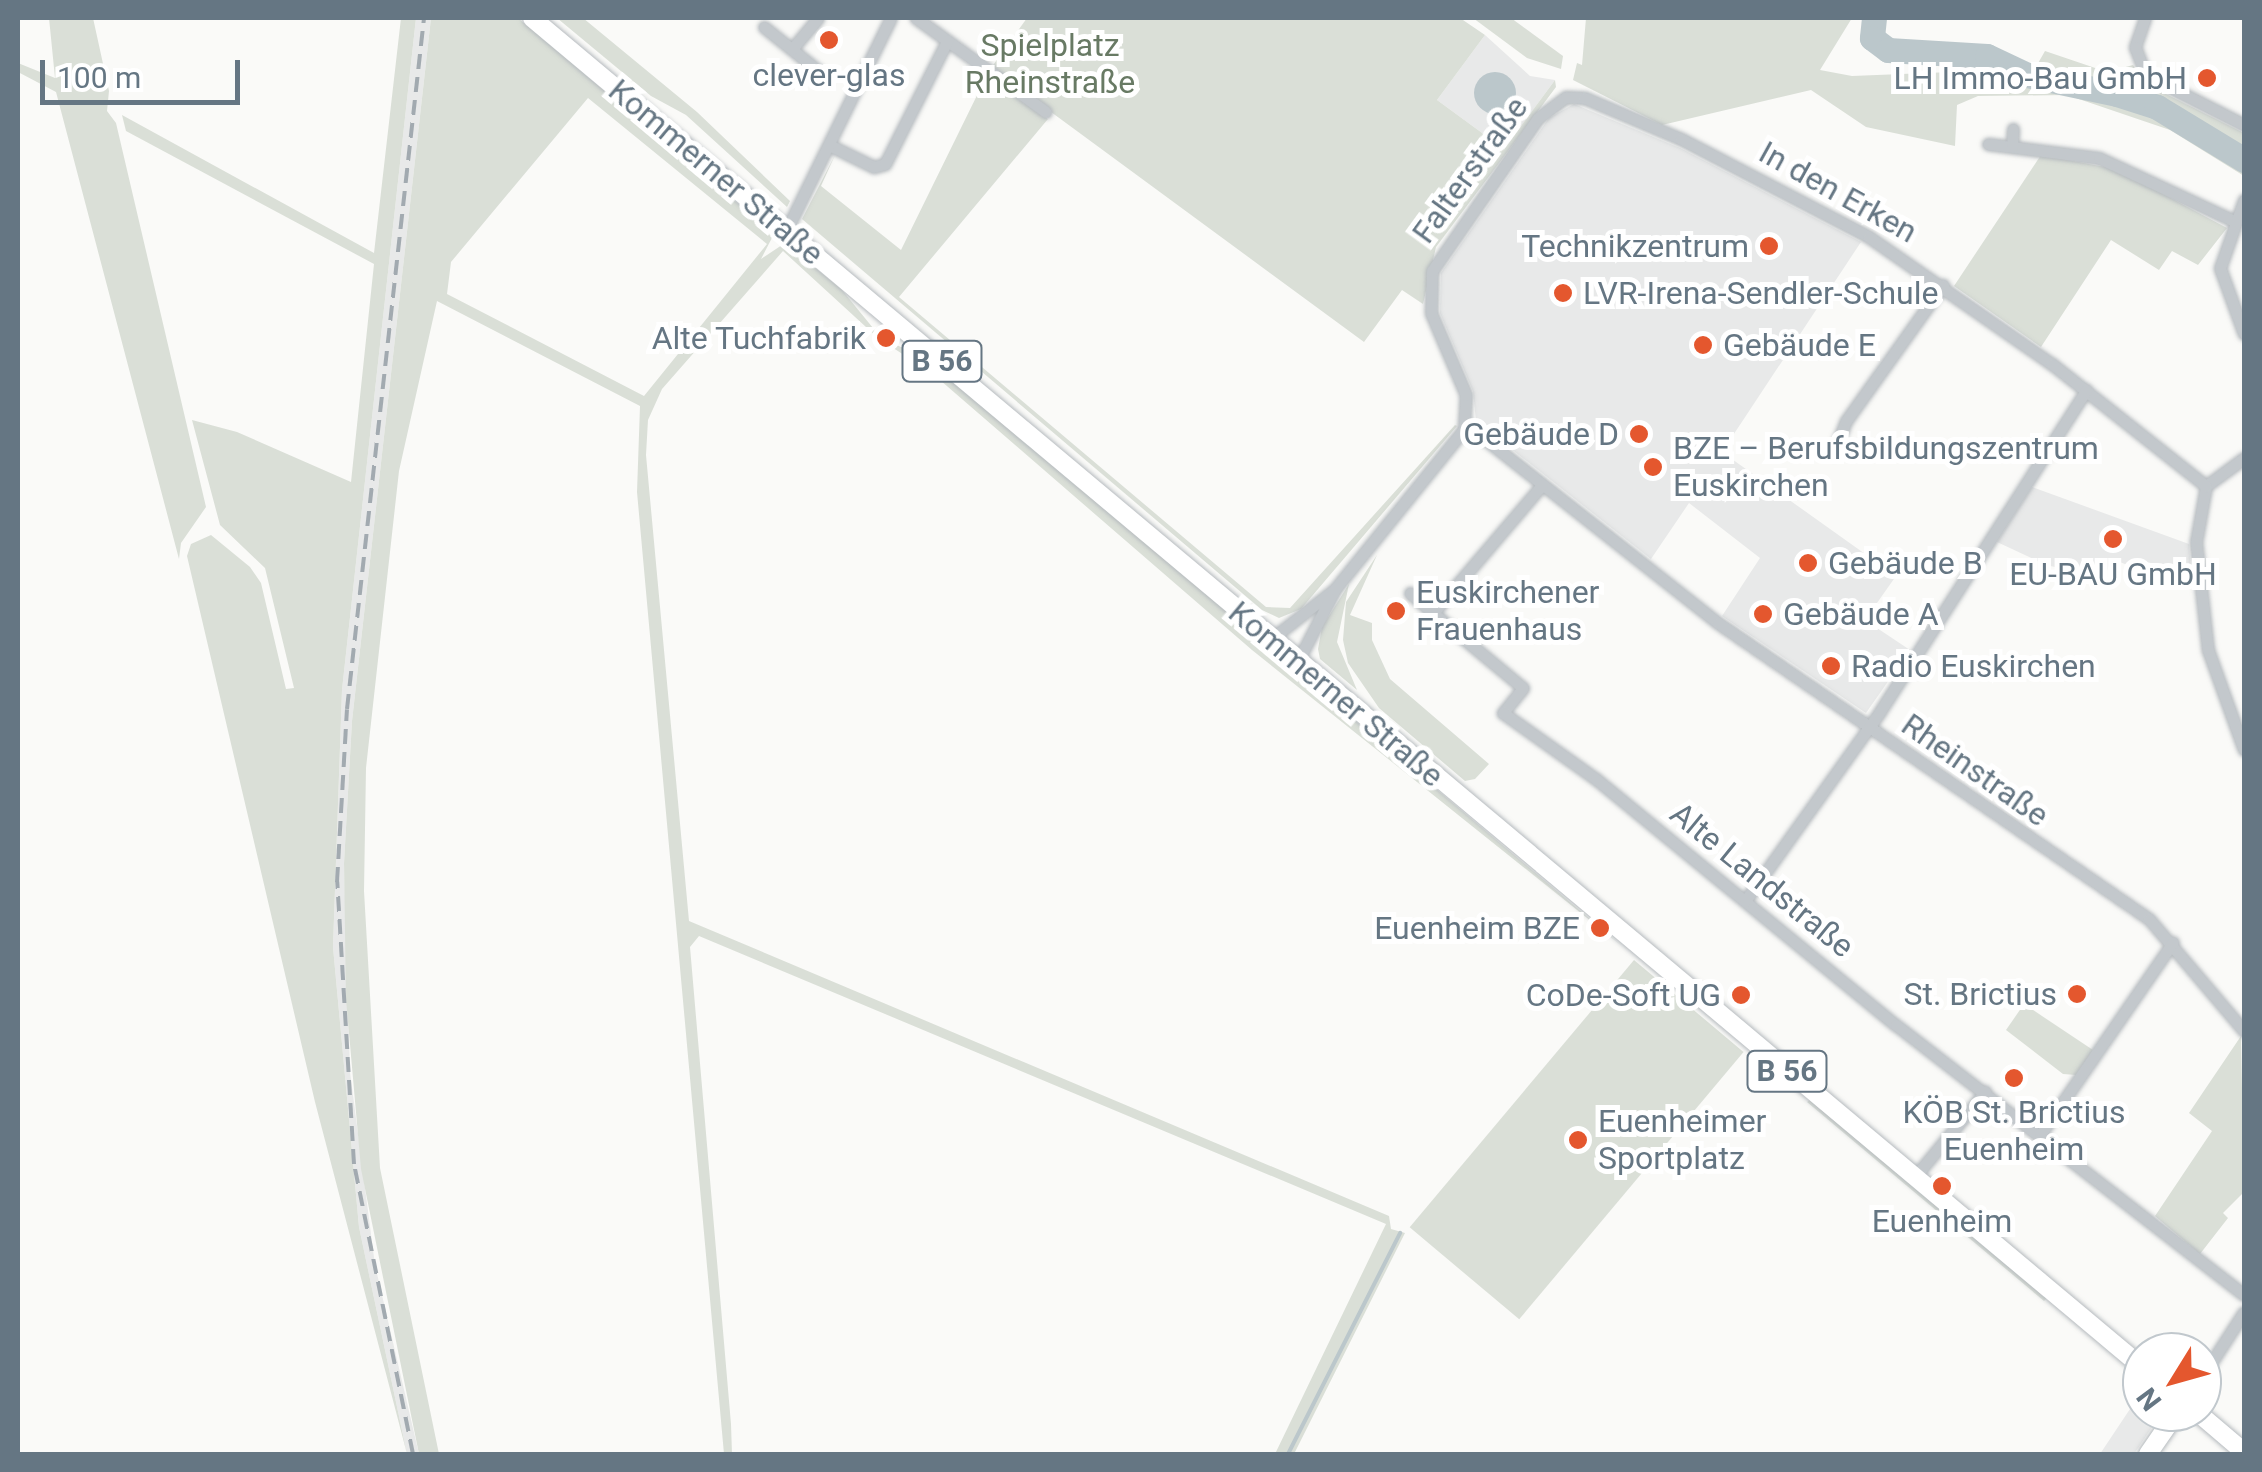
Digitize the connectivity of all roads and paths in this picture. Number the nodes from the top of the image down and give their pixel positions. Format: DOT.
graph roads {
  1 [pos="532,18"];
  2 [pos="818,18"];
  3 [pos="891,18"];
  4 [pos="916,18"];
  5 [pos="2146,18"];
  6 [pos="764,28"];
  7 [pos="947,40"];
  8 [pos="792,49"];
  9 [pos="826,77"];
  10 [pos="1566,97"];
  11 [pos="1046,112"];
  12 [pos="2244,125"];
  13 [pos="2013,129"];
  14 [pos="1988,144"];
  15 [pos="829,145"];
  16 [pos="2012,147"];
  17 [pos="2244,200"];
  18 [pos="2236,222"];
  19 [pos="786,231"];
  20 [pos="1943,285"];
  21 [pos="2244,334"];
  22 [pos="2086,390"];
  23 [pos="1466,424"];
  24 [pos="1834,452"];
  25 [pos="2244,458"];
  26 [pos="1542,484"];
  27 [pos="2206,486"];
  28 [pos="1334,589"];
  29 [pos="1410,592"];
  30 [pos="1433,613"];
  31 [pos="1270,640"];
  32 [pos="1297,663"];
  33 [pos="1866,728"];
  34 [pos="2244,750"];
  35 [pos="1745,901"];
  36 [pos="2173,942"];
  37 [pos="2244,1031"];
  38 [pos="1985,1092"];
  39 [pos="2040,1135"];
  40 [pos="1914,1178"];
  41 [pos="2244,1295"];
  42 [pos="2244,1312"];
  43 [pos="2222,1346"];
  44 [pos="2122,1350"];
  45 [pos="2163,1432"];
  46 [pos="2220,1432"];
  47 [pos="2244,1452"];
  48 [pos="2148,1454"];
  1 -- 19 [label="main road, Kommerner Straße / B 56"];
  2 -- 8 [label="street"];
  3 -- 15 [label="street"];
  4 -- 7 [label="street"];
  5 -- 12 [label="street"];
  6 -- 8 [label="street"];
  7 -- 11 [label="street"];
  7 -- 15 [label="street"];
  8 -- 9 [label="street"];
  10 -- 20 [label="street, In den Erken"];
  10 -- 23 [label="street, Falterstraße"];
  13 -- 16 [label="street"];
  14 -- 16 [label="street"];
  15 -- 19 [label="street"];
  16 -- 18 [label="street"];
  17 -- 18 [label="street"];
  18 -- 21 [label="street"];
  19 -- 31 [label="main road, Kommerner Straße / B 56"];
  20 -- 22 [label="street, In den Erken"];
  20 -- 24 [label="street"];
  22 -- 27 [label="street, In den Erken"];
  22 -- 33 [label="street"];
  23 -- 26 [label="street, Rheinstraße"];
  23 -- 28 [label="street"];
  25 -- 27 [label="street"];
  26 -- 30 [label="street"];
  26 -- 33 [label="street, Rheinstraße"];
  27 -- 34 [label="street"];
  28 -- 31 [label="street"];
  28 -- 32 [label="street"];
  29 -- 30 [label="street"];
  30 -- 35 [label="street, Alte Landstraße"];
  31 -- 32 [label="main road, Kommerner Straße / B 56"];
  32 -- 40 [label="main road, Kommerner Straße / B 56"];
  33 -- 35 [label="street"];
  33 -- 36 [label="street, Rheinstraße"];
  35 -- 38 [label="street, Alte Landstraße"];
  36 -- 37 [label="street, Rheinstraße"];
  36 -- 39 [label="street"];
  38 -- 39 [label="street, Alte Landstraße"];
  38 -- 40 [label="street"];
  39 -- 41 [label="street, Alte Landstraße"];
  40 -- 44 [label="main road, Kommerner Straße / B 56"];
  42 -- 43 [label="street"];
  45 -- 48 [label="main road"];
  46 -- 47 [label="main road"];
}
